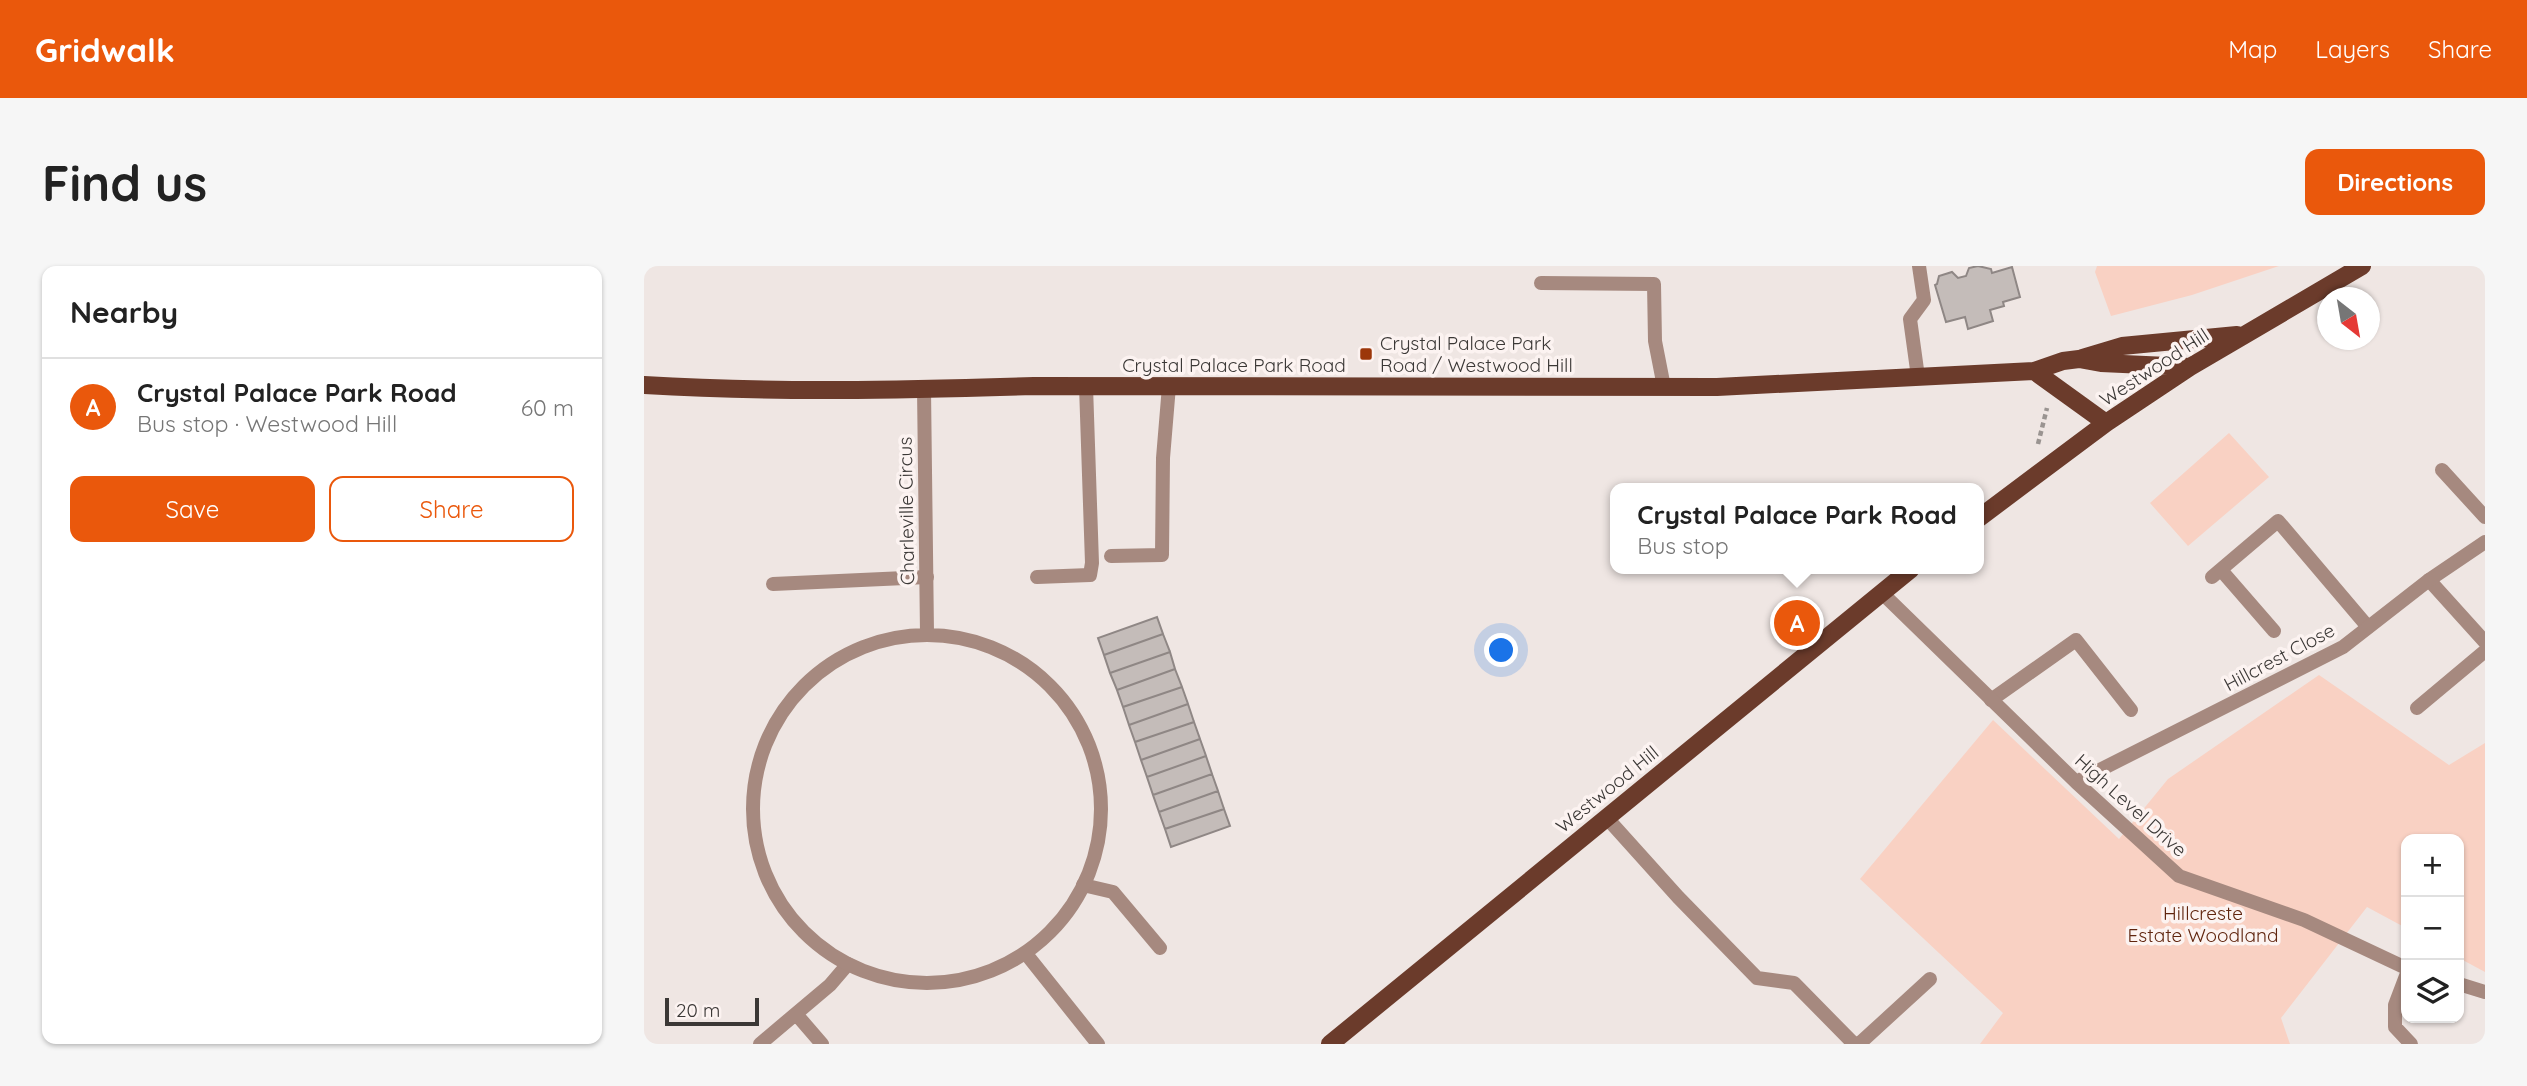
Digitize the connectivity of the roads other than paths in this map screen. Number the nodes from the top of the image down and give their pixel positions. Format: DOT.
graph roads {
  1 [pos="1919,266"];
  2 [pos="2362,266"];
  3 [pos="1541,283"];
  4 [pos="2245,335"];
  5 [pos="2079,359"];
  6 [pos="2190,367"];
  7 [pos="2034,371"];
  8 [pos="1918,377"];
  9 [pos="644,385"];
  10 [pos="1086,386"];
  11 [pos="1169,386"];
  12 [pos="1664,387"];
  13 [pos="924,389"];
  14 [pos="2106,423"];
  15 [pos="2442,470"];
  16 [pos="1984,514"];
  17 [pos="2485,517"];
  18 [pos="2485,542"];
  19 [pos="1111,556"];
  20 [pos="1904,574"];
  21 [pos="927,577"];
  22 [pos="1037,577"];
  23 [pos="2429,580"];
  24 [pos="774,584"];
  25 [pos="1881,592"];
  26 [pos="2368,627"];
  27 [pos="2274,631"];
  28 [pos="927,633"];
  29 [pos="2485,642"];
  30 [pos="2485,651"];
  31 [pos="1991,700"];
  32 [pos="2417,708"];
  33 [pos="2131,710"];
  34 [pos="2076,782"];
  35 [pos="1606,817"];
  36 [pos="1083,885"];
  37 [pos="1160,947"];
  38 [pos="1027,954"];
  39 [pos="848,964"];
  40 [pos="2401,966"];
  41 [pos="1930,979"];
  42 [pos="2464,986"];
  43 [pos="2401,989"];
  44 [pos="2485,992"];
  45 [pos="796,1014"];
  46 [pos="760,1044"];
  47 [pos="822,1044"];
  48 [pos="1098,1044"];
  49 [pos="1330,1044"];
  50 [pos="1854,1044"];
  51 [pos="1859,1044"];
  52 [pos="2411,1044"];
  1 -- 8 [label="street"];
  2 -- 4 [label="main road, Westwood Hill"];
  3 -- 12 [label="street"];
  4 -- 5 [label="main road"];
  4 -- 6 [label="main road, Westwood Hill"];
  5 -- 6 [label="main road, Crystal Palace Park Road"];
  5 -- 7 [label="main road, Crystal Palace Park Road"];
  6 -- 14 [label="main road, Westwood Hill"];
  7 -- 8 [label="main road, Crystal Palace Park Road"];
  7 -- 14 [label="main road"];
  8 -- 12 [label="main road, Crystal Palace Park Road"];
  9 -- 13 [label="main road, Crystal Palace Park Road"];
  10 -- 11 [label="main road, Crystal Palace Park Road"];
  10 -- 13 [label="main road, Crystal Palace Park Road"];
  10 -- 22 [label="street"];
  11 -- 12 [label="main road, Crystal Palace Park Road"];
  11 -- 19 [label="street"];
  13 -- 21 [label="street, Charleville Circus"];
  14 -- 16 [label="main road, Westwood Hill"];
  15 -- 17 [label="street"];
  18 -- 23 [label="street, Hillcrest Close"];
  20 -- 25 [label="main road, Westwood Hill"];
  21 -- 24 [label="street"];
  21 -- 28 [label="street, Charleville Circus"];
  23 -- 26 [label="street, Hillcrest Close"];
  23 -- 29 [label="street"];
  25 -- 31 [label="street, High Level Drive"];
  25 -- 35 [label="main road, Westwood Hill"];
  26 -- 27 [label="street"];
  26 -- 34 [label="street, Hillcrest Close"];
  28 -- 36 [label="street"];
  28 -- 39 [label="street"];
  30 -- 32 [label="street"];
  31 -- 33 [label="street"];
  31 -- 34 [label="street, High Level Drive"];
  34 -- 40 [label="street, High Level Drive"];
  35 -- 49 [label="main road, Westwood Hill"];
  35 -- 50 [label="street"];
  36 -- 37 [label="street"];
  36 -- 38 [label="street"];
  38 -- 39 [label="street"];
  38 -- 48 [label="street"];
  39 -- 45 [label="street"];
  41 -- 51 [label="street"];
  42 -- 44 [label="street"];
  43 -- 52 [label="street"];
  45 -- 46 [label="street"];
  45 -- 47 [label="street"];
}
